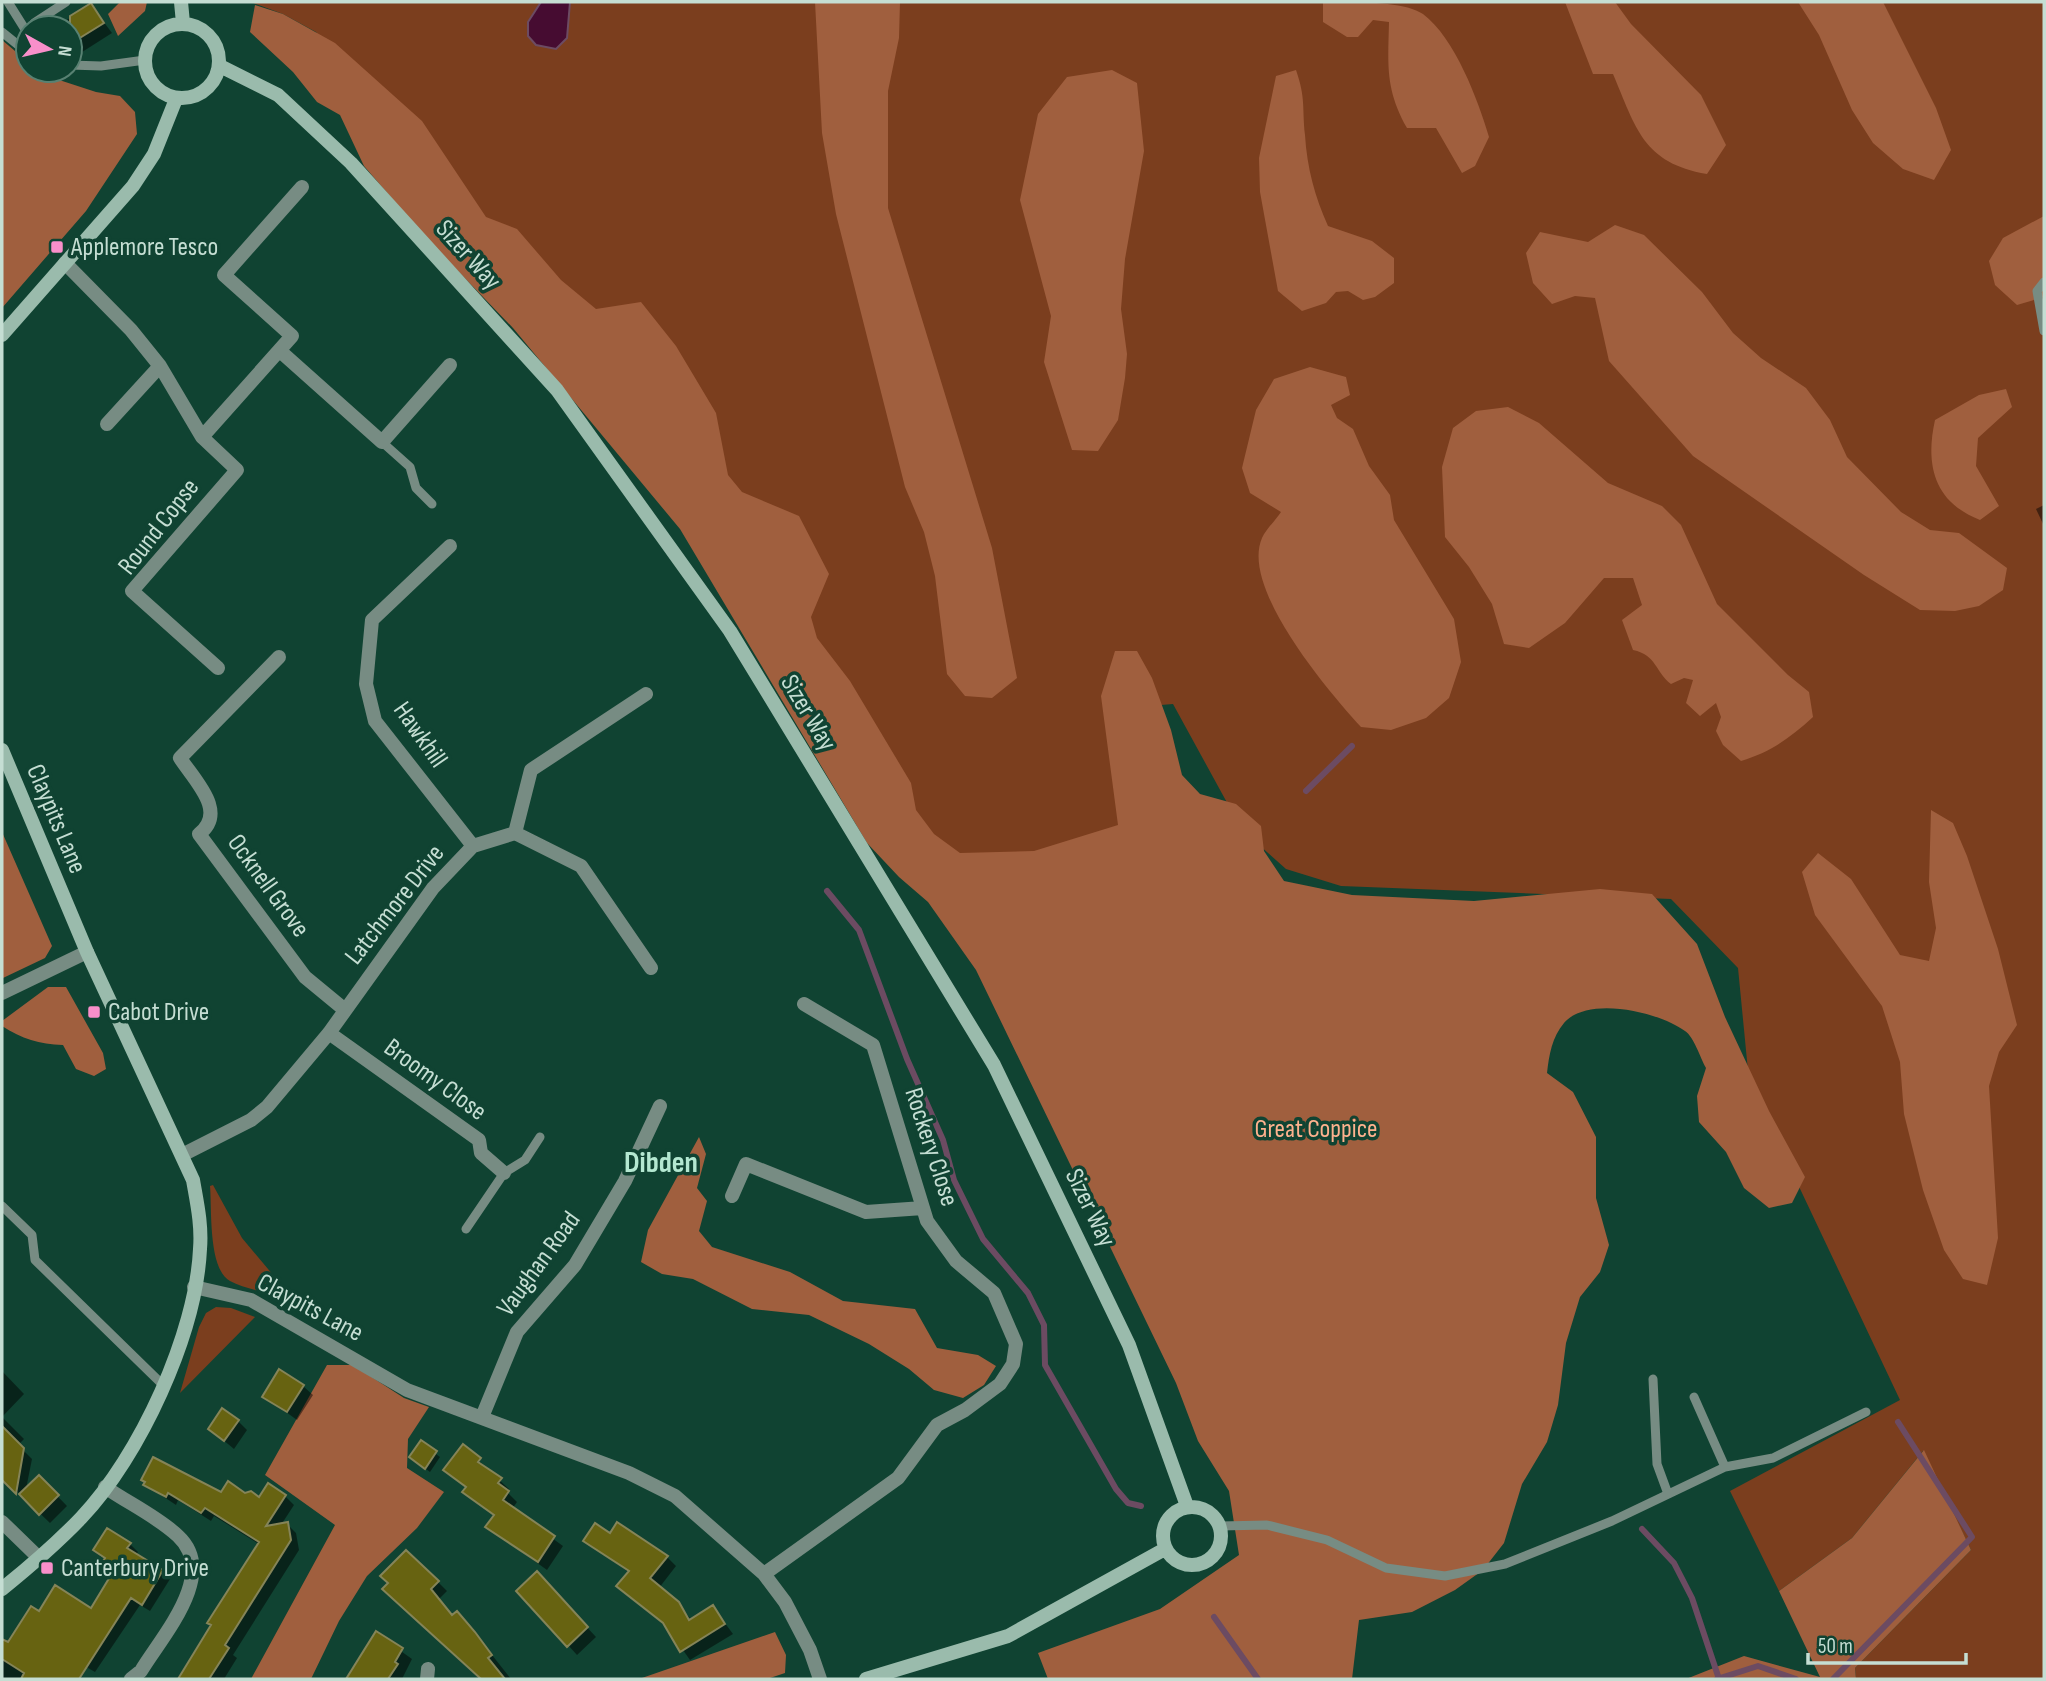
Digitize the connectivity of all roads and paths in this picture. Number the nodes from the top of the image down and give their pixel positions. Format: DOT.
graph roads {
  1 [pos="66,2"];
  2 [pos="181,2"];
  3 [pos="48,14"];
  4 [pos="183,23"];
  5 [pos="145,60"];
  6 [pos="84,65"];
  7 [pos="220,66"];
  8 [pos="176,99"];
  9 [pos="302,187"];
  10 [pos="65,263"];
  11 [pos="2044,282"];
  12 [pos="2044,331"];
  13 [pos="2,335"];
  14 [pos="280,351"];
  15 [pos="450,365"];
  16 [pos="160,366"];
  17 [pos="107,425"];
  18 [pos="202,438"];
  19 [pos="382,442"];
  20 [pos="432,504"];
  21 [pos="450,546"];
  22 [pos="279,657"];
  23 [pos="218,668"];
  24 [pos="646,694"];
  25 [pos="2,750"];
  26 [pos="515,833"];
  27 [pos="473,846"];
  28 [pos="87,952"];
  29 [pos="651,968"];
  30 [pos="2,993"];
  31 [pos="804,1004"];
  32 [pos="345,1010"];
  33 [pos="329,1033"];
  34 [pos="660,1106"];
  35 [pos="540,1137"];
  36 [pos="182,1155"];
  37 [pos="504,1174"];
  38 [pos="732,1196"];
  39 [pos="2,1206"];
  40 [pos="923,1208"];
  41 [pos="466,1229"];
  42 [pos="194,1287"];
  43 [pos="1653,1379"];
  44 [pos="163,1385"];
  45 [pos="1694,1397"];
  46 [pos="1866,1412"];
  47 [pos="482,1418"];
  48 [pos="1726,1467"];
  49 [pos="105,1487"];
  50 [pos="1668,1494"];
  51 [pos="1186,1506"];
  52 [pos="2,1522"];
  53 [pos="1220,1526"];
  54 [pos="1165,1549"];
  55 [pos="37,1556"];
  56 [pos="764,1574"];
  57 [pos="2,1590"];
  58 [pos="131,1679"];
  59 [pos="820,1679"];
  60 [pos="866,1679"];
  1 -- 3 [label="lane"];
  2 -- 4 [label="street"];
  4 -- 5 [label="street"];
  4 -- 7 [label="street"];
  5 -- 6 [label="lane"];
  5 -- 8 [label="street"];
  7 -- 8 [label="street"];
  7 -- 51 [label="street, Sizer Way"];
  8 -- 10 [label="street"];
  9 -- 14 [label="street"];
  10 -- 13 [label="street"];
  10 -- 16 [label="street"];
  11 -- 12 [label="lane"];
  14 -- 18 [label="street"];
  14 -- 19 [label="street"];
  15 -- 19 [label="street"];
  16 -- 17 [label="street"];
  16 -- 18 [label="street"];
  18 -- 23 [label="street, Round Copse"];
  19 -- 20 [label="lane"];
  21 -- 27 [label="street, Hawkhill"];
  22 -- 32 [label="street, Ocknell Grove"];
  24 -- 26 [label="street"];
  25 -- 28 [label="street, Claypits Lane"];
  26 -- 27 [label="street, Latchmore Drive"];
  26 -- 29 [label="street"];
  27 -- 32 [label="street, Latchmore Drive"];
  28 -- 30 [label="street"];
  28 -- 36 [label="street, Claypits Lane"];
  31 -- 40 [label="street, Rockery Close"];
  32 -- 33 [label="street, Latchmore Drive"];
  33 -- 36 [label="street, Latchmore Drive"];
  33 -- 37 [label="street, Broomy Close"];
  34 -- 47 [label="street, Vaughan Road"];
  35 -- 37 [label="lane"];
  36 -- 42 [label="street, Claypits Lane"];
  37 -- 41 [label="lane"];
  38 -- 40 [label="street"];
  39 -- 44 [label="lane"];
  40 -- 56 [label="street, Rockery Close"];
  42 -- 44 [label="street"];
  42 -- 47 [label="street, Claypits Lane"];
  43 -- 50 [label="lane"];
  44 -- 49 [label="street"];
  45 -- 48 [label="lane"];
  46 -- 48 [label="lane"];
  47 -- 56 [label="street, Claypits Lane"];
  48 -- 50 [label="lane"];
  49 -- 55 [label="street"];
  49 -- 58 [label="street"];
  50 -- 53 [label="lane"];
  51 -- 53 [label="street"];
  51 -- 54 [label="street"];
  52 -- 55 [label="street"];
  53 -- 54 [label="street"];
  54 -- 60 [label="street"];
  55 -- 57 [label="street"];
  56 -- 59 [label="street, Claypits Lane"];
}
